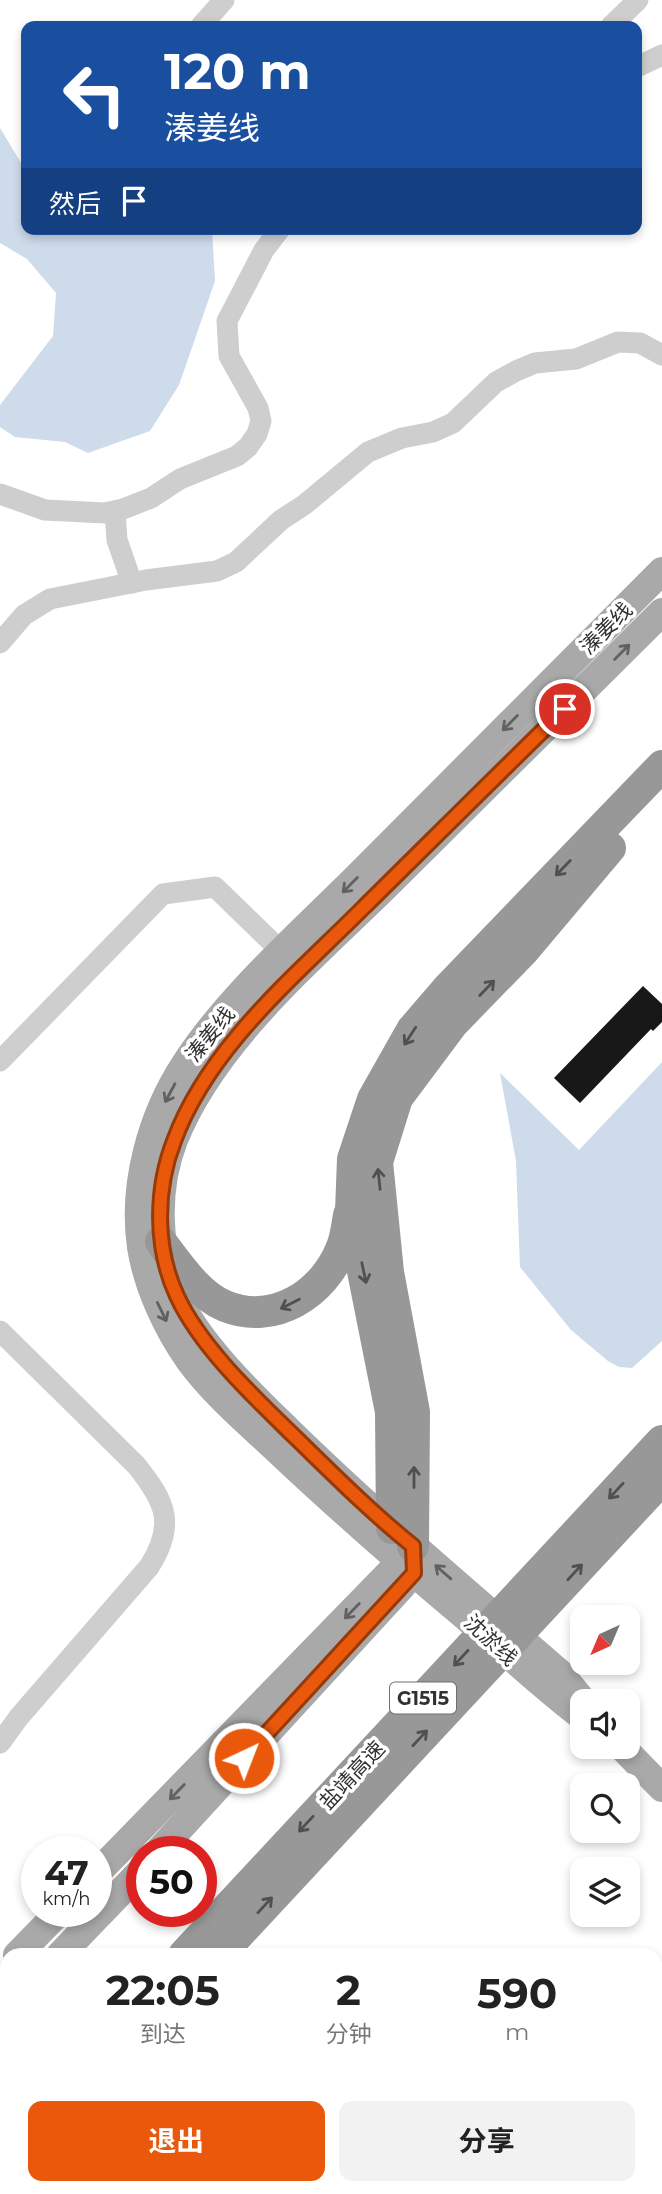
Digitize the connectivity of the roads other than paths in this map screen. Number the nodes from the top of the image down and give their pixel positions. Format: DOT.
graph roads {
  1 [pos="223,0"];
  2 [pos="638,0"];
  3 [pos="205,21"];
  4 [pos="616,21"];
  5 [pos="662,55"];
  6 [pos="642,65"];
  7 [pos="275,235"];
  8 [pos="662,355"];
  9 [pos="0,494"];
  10 [pos="115,511"];
  11 [pos="662,571"];
  12 [pos="132,583"];
  13 [pos="662,612"];
  14 [pos="0,643"];
  15 [pos="662,766"];
  16 [pos="662,792"];
  17 [pos="282,952"];
  18 [pos="0,1061"];
  19 [pos="351,1211"];
  20 [pos="160,1242"];
  21 [pos="0,1331"];
  22 [pos="662,1441"];
  23 [pos="662,1479"];
  24 [pos="405,1552"];
  25 [pos="573,1689"];
  26 [pos="570,1708"];
  27 [pos="0,1743"];
  28 [pos="634,1759"];
  29 [pos="662,1788"];
  30 [pos="172,1836"];
  31 [pos="112,1857"];
  32 [pos="126,1887"];
  33 [pos="44,1927"];
  34 [pos="24,1948"];
  35 [pos="67,1948"];
  36 [pos="191,1948"];
  37 [pos="226,1948"];
  1 -- 3 [label="lane"];
  2 -- 4 [label="lane"];
  5 -- 6 [label="lane"];
  7 -- 10 [label="lane"];
  8 -- 12 [label="lane"];
  9 -- 10 [label="lane"];
  10 -- 12 [label="lane"];
  11 -- 17 [label="main road, 溱姜线, one-way"];
  12 -- 14 [label="lane"];
  20 -- 13 [label="main road, 溱姜线, one-way"];
  15 -- 19 [label="highway, one-way"];
  24 -- 16 [label="highway, one-way"];
  17 -- 18 [label="lane"];
  17 -- 24 [label="main road, 溱姜线, one-way"];
  19 -- 20 [label="highway, one-way"];
  19 -- 24 [label="highway, one-way"];
  20 -- 24 [label="main road, 溱姜线"];
  21 -- 27 [label="lane"];
  22 -- 36 [label="highway, 盐靖高速 / G1515, one-way, bridge"];
  37 -- 23 [label="highway, 盐靖高速 / G1515, one-way, bridge"];
  25 -- 24 [label="main road, 沈淤线, one-way"];
  24 -- 26 [label="main road, 沈淤线"];
  24 -- 30 [label="main road"];
  24 -- 31 [label="main road, one-way"];
  28 -- 29 [label="main road"];
  32 -- 35 [label="main road"];
  33 -- 34 [label="main road"];
}
